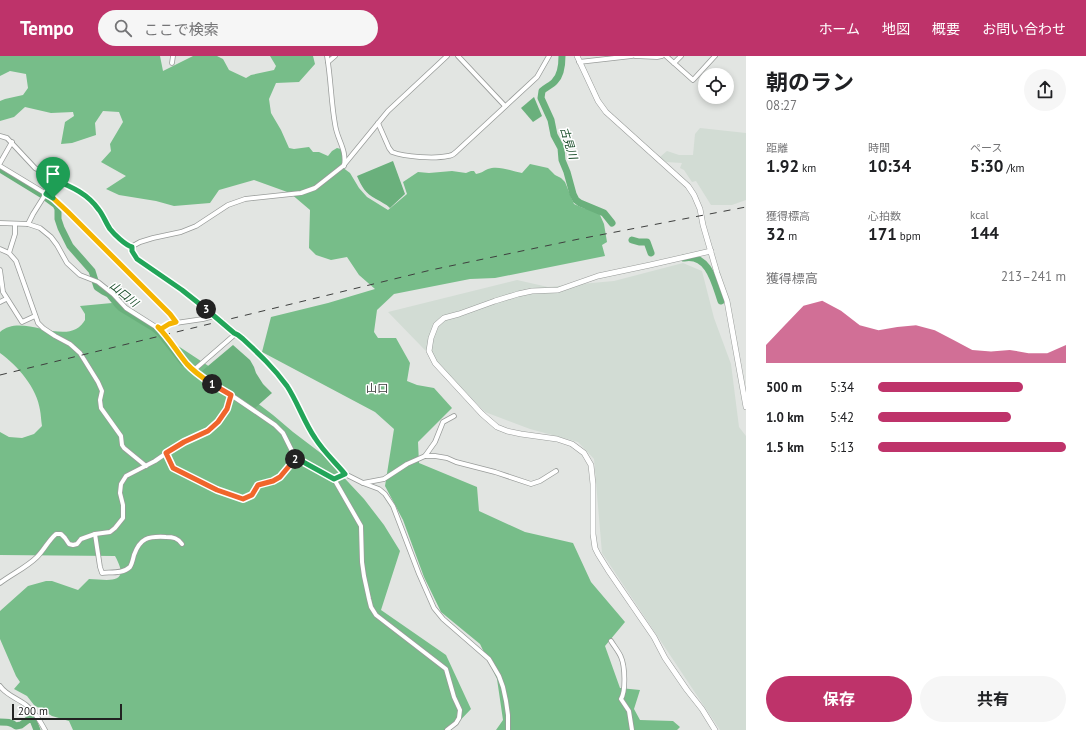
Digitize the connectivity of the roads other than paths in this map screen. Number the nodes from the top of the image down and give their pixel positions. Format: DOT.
graph roads {
  1 [pos="173,56"];
  2 [pos="327,56"];
  3 [pos="335,56"];
  4 [pos="447,56"];
  5 [pos="458,56"];
  6 [pos="548,56"];
  7 [pos="577,56"];
  8 [pos="632,56"];
  9 [pos="635,56"];
  10 [pos="662,56"];
  11 [pos="666,56"];
  12 [pos="681,56"];
  13 [pos="715,56"];
  14 [pos="328,62"];
  15 [pos="579,62"];
  16 [pos="172,63"];
  17 [pos="674,63"];
  18 [pos="505,106"];
  19 [pos="378,123"];
  20 [pos="0,136"];
  21 [pos="12,142"];
  22 [pos="0,164"];
  23 [pos="344,166"];
  24 [pos="55,180"];
  25 [pos="46,194"];
  26 [pos="0,223"];
  27 [pos="15,224"];
  28 [pos="28,224"];
  29 [pos="132,247"];
  30 [pos="0,249"];
  31 [pos="711,251"];
  32 [pos="9,253"];
  33 [pos="0,270"];
  34 [pos="6,299"];
  35 [pos="0,302"];
  36 [pos="35,316"];
  37 [pos="214,316"];
  38 [pos="176,322"];
  39 [pos="158,327"];
  40 [pos="234,333"];
  41 [pos="194,370"];
  42 [pos="231,395"];
  43 [pos="746,407"];
  44 [pos="454,416"];
  45 [pos="166,453"];
  46 [pos="425,456"];
  47 [pos="296,458"];
  48 [pos="146,466"];
  49 [pos="556,470"];
  50 [pos="345,474"];
  51 [pos="334,479"];
  52 [pos="363,483"];
  53 [pos="95,534"];
  54 [pos="182,544"];
  55 [pos="0,583"];
  56 [pos="610,641"];
  57 [pos="0,686"];
  58 [pos="45,730"];
  59 [pos="448,730"];
  60 [pos="508,730"];
  61 [pos="632,730"];
  62 [pos="715,730"];
  1 -- 16 [label="street"];
  2 -- 14 [label="street"];
  3 -- 14 [label="street"];
  4 -- 19 [label="street"];
  5 -- 18 [label="street"];
  6 -- 18 [label="street"];
  7 -- 15 [label="street"];
  8 -- 15 [label="street"];
  9 -- 10 [label="street"];
  11 -- 17 [label="street"];
  12 -- 17 [label="street"];
  13 -- 17 [label="street"];
  14 -- 23 [label="street"];
  15 -- 31 [label="street"];
  18 -- 19 [label="street"];
  19 -- 23 [label="street"];
  20 -- 21 [label="street"];
  21 -- 22 [label="street"];
  21 -- 24 [label="street"];
  22 -- 25 [label="street"];
  23 -- 29 [label="street"];
  24 -- 25 [label="street"];
  24 -- 29 [label="street"];
  25 -- 28 [label="street"];
  25 -- 38 [label="street"];
  26 -- 27 [label="street"];
  27 -- 28 [label="street"];
  27 -- 32 [label="street"];
  28 -- 39 [label="street"];
  29 -- 37 [label="street"];
  30 -- 32 [label="street"];
  31 -- 43 [label="street"];
  31 -- 62 [label="street"];
  32 -- 36 [label="street"];
  33 -- 34 [label="street"];
  34 -- 35 [label="street"];
  34 -- 36 [label="street"];
  36 -- 48 [label="street"];
  37 -- 38 [label="street"];
  37 -- 40 [label="street"];
  38 -- 39 [label="street"];
  39 -- 41 [label="street"];
  40 -- 41 [label="street"];
  40 -- 50 [label="street"];
  41 -- 42 [label="street"];
  42 -- 45 [label="street"];
  42 -- 47 [label="street"];
  44 -- 46 [label="street"];
  45 -- 47 [label="street"];
  45 -- 48 [label="street"];
  46 -- 49 [label="street"];
  46 -- 52 [label="street"];
  47 -- 51 [label="street"];
  48 -- 53 [label="street"];
  50 -- 51 [label="street"];
  50 -- 52 [label="street"];
  51 -- 59 [label="street"];
  52 -- 60 [label="street"];
  53 -- 54 [label="street"];
  53 -- 55 [label="street"];
  56 -- 61 [label="street"];
  57 -- 58 [label="street"];
}
